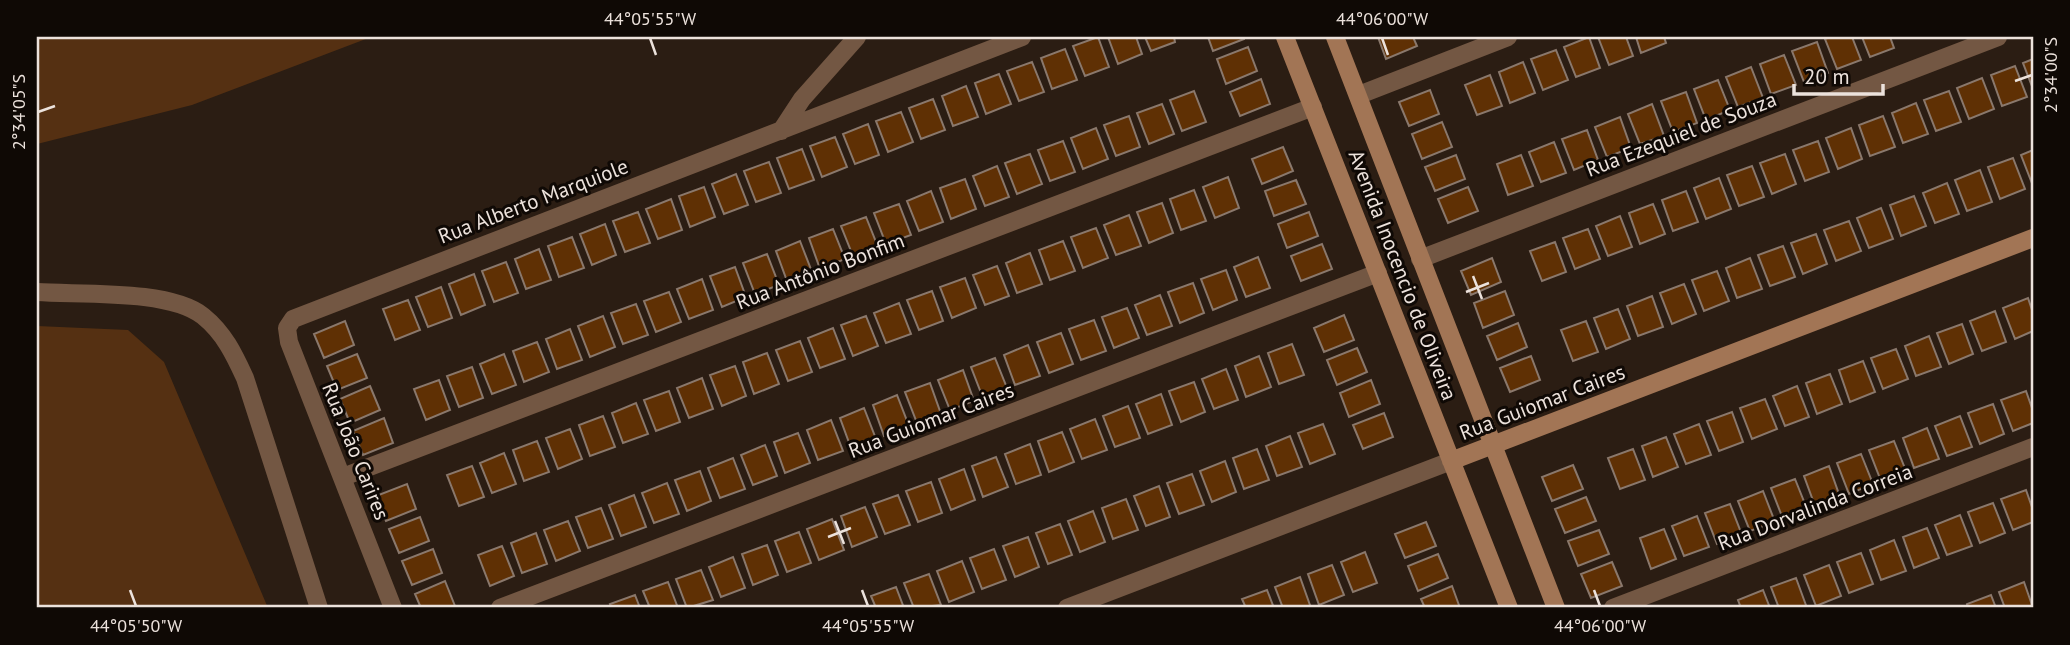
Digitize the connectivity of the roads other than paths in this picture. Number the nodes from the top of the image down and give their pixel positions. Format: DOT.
graph roads {
  1 [pos="857,37"];
  2 [pos="1022,37"];
  3 [pos="1285,37"];
  4 [pos="1335,37"];
  5 [pos="1508,37"];
  6 [pos="1998,37"];
  7 [pos="1359,95"];
  8 [pos="1313,107"];
  9 [pos="781,131"];
  10 [pos="2033,238"];
  11 [pos="1420,259"];
  12 [pos="1378,273"];
  13 [pos="37,292"];
  14 [pos="301,314"];
  15 [pos="1494,444"];
  16 [pos="2033,447"];
  17 [pos="1451,461"];
  18 [pos="343,477"];
  19 [pos="319,608"];
  20 [pos="393,608"];
  21 [pos="500,608"];
  22 [pos="1067,608"];
  23 [pos="1509,608"];
  24 [pos="1556,608"];
  25 [pos="1613,608"];
  1 -- 9 [label="street"];
  2 -- 9 [label="street, Rua Alberto Marquiole"];
  3 -- 8 [label="street, Avenida Inocencio de Oliveira"];
  4 -- 7 [label="street, Avenida Inocencio de Oliveira"];
  5 -- 7 [label="street"];
  6 -- 11 [label="street, Rua Ezequiel de Souza"];
  7 -- 11 [label="street, Avenida Inocencio de Oliveira"];
  8 -- 12 [label="street, Avenida Inocencio de Oliveira"];
  8 -- 18 [label="street, Rua Antônio Bonfim"];
  9 -- 14 [label="street, Rua Alberto Marquiole"];
  10 -- 15 [label="street, Rua Guiomar Caires"];
  11 -- 15 [label="street, Avenida Inocencio de Oliveira"];
  12 -- 17 [label="street, Avenida Inocencio de Oliveira"];
  12 -- 21 [label="street, Rua Guiomar Caires"];
  13 -- 19 [label="street"];
  14 -- 18 [label="street, Rua João Carires"];
  15 -- 17 [label="street, Rua Guiomar Caires"];
  15 -- 24 [label="street, Avenida Inocencio de Oliveira"];
  16 -- 25 [label="street, Rua Dorvalinda Correia"];
  17 -- 22 [label="street, Rua Guiomar Caires"];
  17 -- 23 [label="street, Avenida Inocencio de Oliveira"];
  18 -- 20 [label="street, Rua João Carires"];
}
